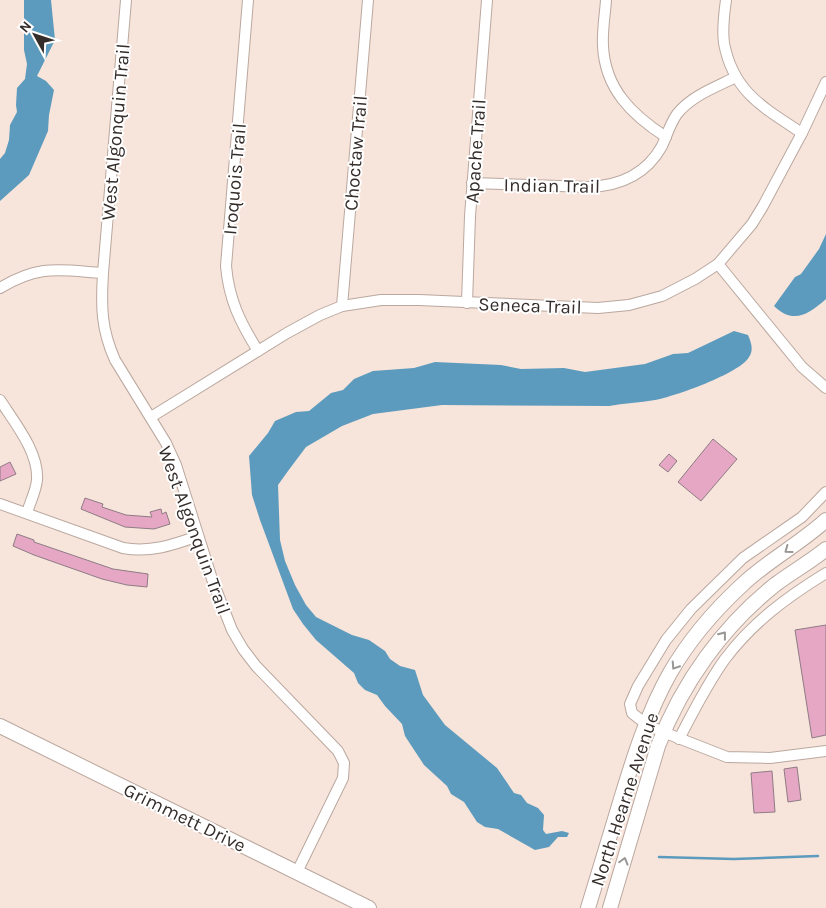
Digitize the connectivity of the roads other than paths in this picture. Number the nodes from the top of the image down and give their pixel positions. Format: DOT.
graph roads {
  1 [pos="126,0"];
  2 [pos="248,0"];
  3 [pos="368,0"];
  4 [pos="487,0"];
  5 [pos="606,0"];
  6 [pos="726,0"];
  7 [pos="736,77"];
  8 [pos="826,82"];
  9 [pos="802,133"];
  10 [pos="666,137"];
  11 [pos="472,183"];
  12 [pos="718,264"];
  13 [pos="103,274"];
  14 [pos="0,288"];
  15 [pos="467,302"];
  16 [pos="342,306"];
  17 [pos="258,351"];
  18 [pos="826,388"];
  19 [pos="0,400"];
  20 [pos="151,417"];
  21 [pos="826,492"];
  22 [pos="0,504"];
  23 [pos="27,513"];
  24 [pos="826,520"];
  25 [pos="198,536"];
  26 [pos="826,549"];
  27 [pos="768,564"];
  28 [pos="826,572"];
  29 [pos="781,581"];
  30 [pos="694,638"];
  31 [pos="710,652"];
  32 [pos="646,724"];
  33 [pos="0,726"];
  34 [pos="663,732"];
  35 [pos="679,739"];
  36 [pos="826,751"];
  37 [pos="297,872"];
  38 [pos="369,908"];
  39 [pos="588,908"];
  40 [pos="610,908"];
  1 -- 13 [label="street, West Algonquin Trail"];
  2 -- 17 [label="street, Iroquois Trail"];
  3 -- 16 [label="street, Choctaw Trail"];
  4 -- 11 [label="street, Apache Trail"];
  5 -- 10 [label="street"];
  6 -- 7 [label="street"];
  7 -- 9 [label="street"];
  7 -- 10 [label="street, Indian Trail"];
  8 -- 9 [label="street, Seneca Trail"];
  9 -- 12 [label="street, Seneca Trail"];
  10 -- 11 [label="street, Indian Trail"];
  11 -- 15 [label="street, Apache Trail"];
  12 -- 15 [label="street, Seneca Trail"];
  12 -- 18 [label="street"];
  13 -- 14 [label="street"];
  13 -- 20 [label="street, West Algonquin Trail"];
  15 -- 16 [label="street, Seneca Trail"];
  16 -- 17 [label="street, Seneca Trail"];
  17 -- 20 [label="street, Seneca Trail"];
  19 -- 23 [label="street"];
  20 -- 25 [label="street, West Algonquin Trail"];
  21 -- 32 [label="street"];
  22 -- 23 [label="street"];
  23 -- 25 [label="street"];
  24 -- 27 [label="street, North Hearne Avenue, one-way"];
  25 -- 37 [label="street, West Algonquin Trail"];
  26 -- 29 [label="street, North Hearne Avenue"];
  27 -- 29 [label="street"];
  27 -- 30 [label="street, North Hearne Avenue"];
  28 -- 35 [label="street"];
  31 -- 29 [label="street, North Hearne Avenue, one-way"];
  30 -- 31 [label="street"];
  30 -- 32 [label="street, North Hearne Avenue, one-way"];
  31 -- 34 [label="street, North Hearne Avenue"];
  32 -- 34 [label="street"];
  32 -- 39 [label="street, North Hearne Avenue"];
  33 -- 37 [label="street, Grimmett Drive"];
  34 -- 35 [label="street"];
  40 -- 34 [label="street, North Hearne Avenue, one-way"];
  35 -- 36 [label="street"];
  37 -- 38 [label="street, Grimmett Drive"];
}
